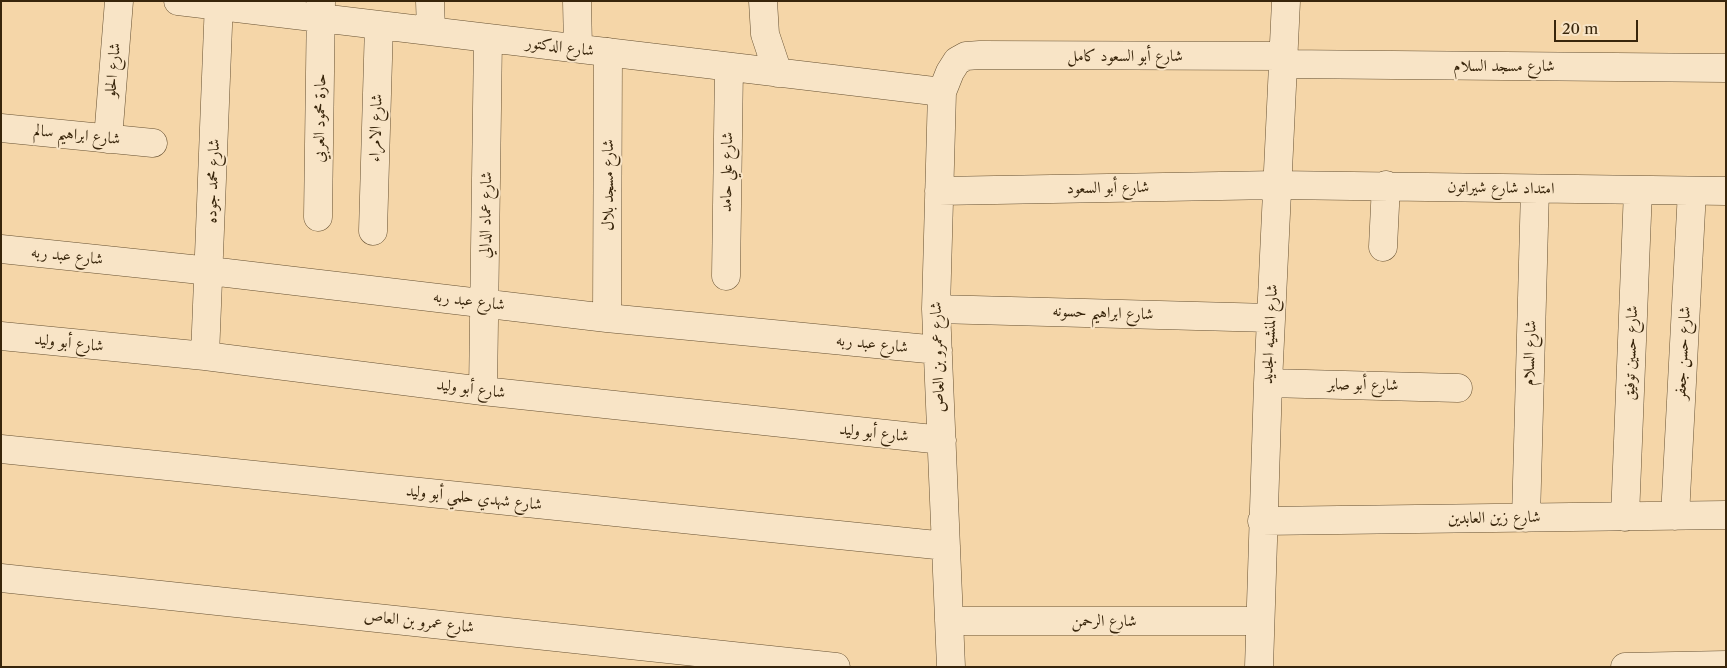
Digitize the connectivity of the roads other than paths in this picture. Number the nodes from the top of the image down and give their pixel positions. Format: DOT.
graph roads {
  1 [pos="119,1"];
  2 [pos="178,1"];
  3 [pos="430,1"];
  4 [pos="576,1"];
  5 [pos="763,1"];
  6 [pos="1286,1"];
  7 [pos="219,4"];
  8 [pos="322,10"];
  9 [pos="379,25"];
  10 [pos="431,31"];
  11 [pos="488,38"];
  12 [pos="578,48"];
  13 [pos="608,52"];
  14 [pos="966,56"];
  15 [pos="1283,60"];
  16 [pos="729,67"];
  17 [pos="1726,68"];
  18 [pos="778,73"];
  19 [pos="942,92"];
  20 [pos="1,128"];
  21 [pos="108,138"];
  22 [pos="153,143"];
  23 [pos="1277,185"];
  24 [pos="1386,186"];
  25 [pos="1535,189"];
  26 [pos="1638,190"];
  27 [pos="1692,190"];
  28 [pos="939,191"];
  29 [pos="1726,191"];
  30 [pos="318,217"];
  31 [pos="373,231"];
  32 [pos="1383,247"];
  33 [pos="1,249"];
  34 [pos="210,271"];
  35 [pos="726,276"];
  36 [pos="485,303"];
  37 [pos="936,309"];
  38 [pos="607,318"];
  39 [pos="1271,318"];
  40 [pos="1,336"];
  41 [pos="938,350"];
  42 [pos="205,356"];
  43 [pos="1268,383"];
  44 [pos="1458,388"];
  45 [pos="483,391"];
  46 [pos="942,440"];
  47 [pos="1,449"];
  48 [pos="1726,515"];
  49 [pos="1675,516"];
  50 [pos="1625,517"];
  51 [pos="1526,518"];
  52 [pos="1262,521"];
  53 [pos="946,546"];
  54 [pos="1,578"];
  55 [pos="950,621"];
  56 [pos="1259,621"];
  57 [pos="1726,665"];
  58 [pos="836,667"];
  59 [pos="951,667"];
  60 [pos="1259,667"];
  61 [pos="1625,667"];
  1 -- 21 [label="street, شارع الحلو"];
  2 -- 7 [label="street, شارع الدكتور"];
  3 -- 10 [label="street"];
  4 -- 12 [label="street"];
  5 -- 18 [label="street"];
  6 -- 15 [label="street, شارع المنشيه الجديد"];
  7 -- 8 [label="street, شارع الدكتور"];
  7 -- 34 [label="street, شارع محمد جوده"];
  8 -- 9 [label="street, شارع الدكتور"];
  8 -- 30 [label="street, حارة محمود العربي"];
  9 -- 10 [label="street, شارع الدكتور"];
  9 -- 31 [label="street, شارع الامراء"];
  10 -- 11 [label="street, شارع الدكتور"];
  11 -- 12 [label="street, شارع الدكتور"];
  11 -- 36 [label="street, شارع عماد الدالي"];
  12 -- 13 [label="street, شارع الدكتور"];
  13 -- 16 [label="street, شارع الدكتور"];
  13 -- 38 [label="street, شارع مسجد بلال"];
  14 -- 15 [label="street, شارع أبو السعود كامل"];
  14 -- 19 [label="street, شارع عمرو بن العاص"];
  15 -- 17 [label="street, شارع مسجد السلام"];
  15 -- 23 [label="street, شارع المنشيه الجديد"];
  16 -- 18 [label="street, شارع الدكتور"];
  16 -- 35 [label="street, شارع علي حامد"];
  18 -- 19 [label="street, شارع الدكتور"];
  19 -- 28 [label="street, شارع عمرو بن العاص"];
  20 -- 21 [label="street, شارع ابراهيم سالم"];
  21 -- 22 [label="street, شارع ابراهيم سالم"];
  23 -- 24 [label="street, امتداد شارع شيراتون"];
  23 -- 28 [label="street, شارع أبو السعود"];
  23 -- 39 [label="street, شارع المنشيه الجديد"];
  24 -- 25 [label="street, امتداد شارع شيراتون"];
  24 -- 32 [label="street"];
  25 -- 26 [label="street, امتداد شارع شيراتون"];
  25 -- 51 [label="street, شارع السلام"];
  26 -- 27 [label="street, امتداد شارع شيراتون"];
  26 -- 50 [label="street, شارع حسين توفيق"];
  27 -- 29 [label="street, امتداد شارع شيراتون"];
  27 -- 49 [label="street, شارع حسن جعفر"];
  28 -- 37 [label="street, شارع عمرو بن العاص"];
  33 -- 34 [label="street, شارع عبد ربه"];
  34 -- 36 [label="street, شارع عبد ربه"];
  34 -- 42 [label="street, شارع محمد جوده"];
  36 -- 38 [label="street, شارع عبد ربه"];
  36 -- 45 [label="street, شارع عماد الدالي"];
  37 -- 39 [label="street, شارع ابراهيم حسونه"];
  37 -- 41 [label="street, شارع عمرو بن العاص"];
  38 -- 41 [label="street, شارع عبد ربه"];
  39 -- 43 [label="street, شارع المنشيه الجديد"];
  40 -- 42 [label="street, شارع أبو وليد"];
  41 -- 46 [label="street, شارع عمرو بن العاص"];
  42 -- 45 [label="street, شارع أبو وليد"];
  43 -- 44 [label="street, شارع أبو صابر"];
  43 -- 52 [label="street, شارع المنشيه الجديد"];
  45 -- 46 [label="street, شارع أبو وليد"];
  46 -- 53 [label="street, شارع عمرو بن العاص"];
  47 -- 53 [label="street, شارع شهدي حلمي أبو وليد"];
  48 -- 49 [label="street, شارع زين العابدين"];
  49 -- 50 [label="street, شارع زين العابدين"];
  50 -- 51 [label="street, شارع زين العابدين"];
  51 -- 52 [label="street, شارع زين العابدين"];
  52 -- 56 [label="street, شارع المنشيه الجديد"];
  53 -- 55 [label="street, شارع عمرو بن العاص"];
  54 -- 58 [label="street, شارع عمرو بن العاص"];
  55 -- 56 [label="street, شارع الرحمن"];
  55 -- 59 [label="street, شارع عمرو بن العاص"];
  56 -- 60 [label="street, شارع المنشيه الجديد"];
  57 -- 61 [label="street"];
}
